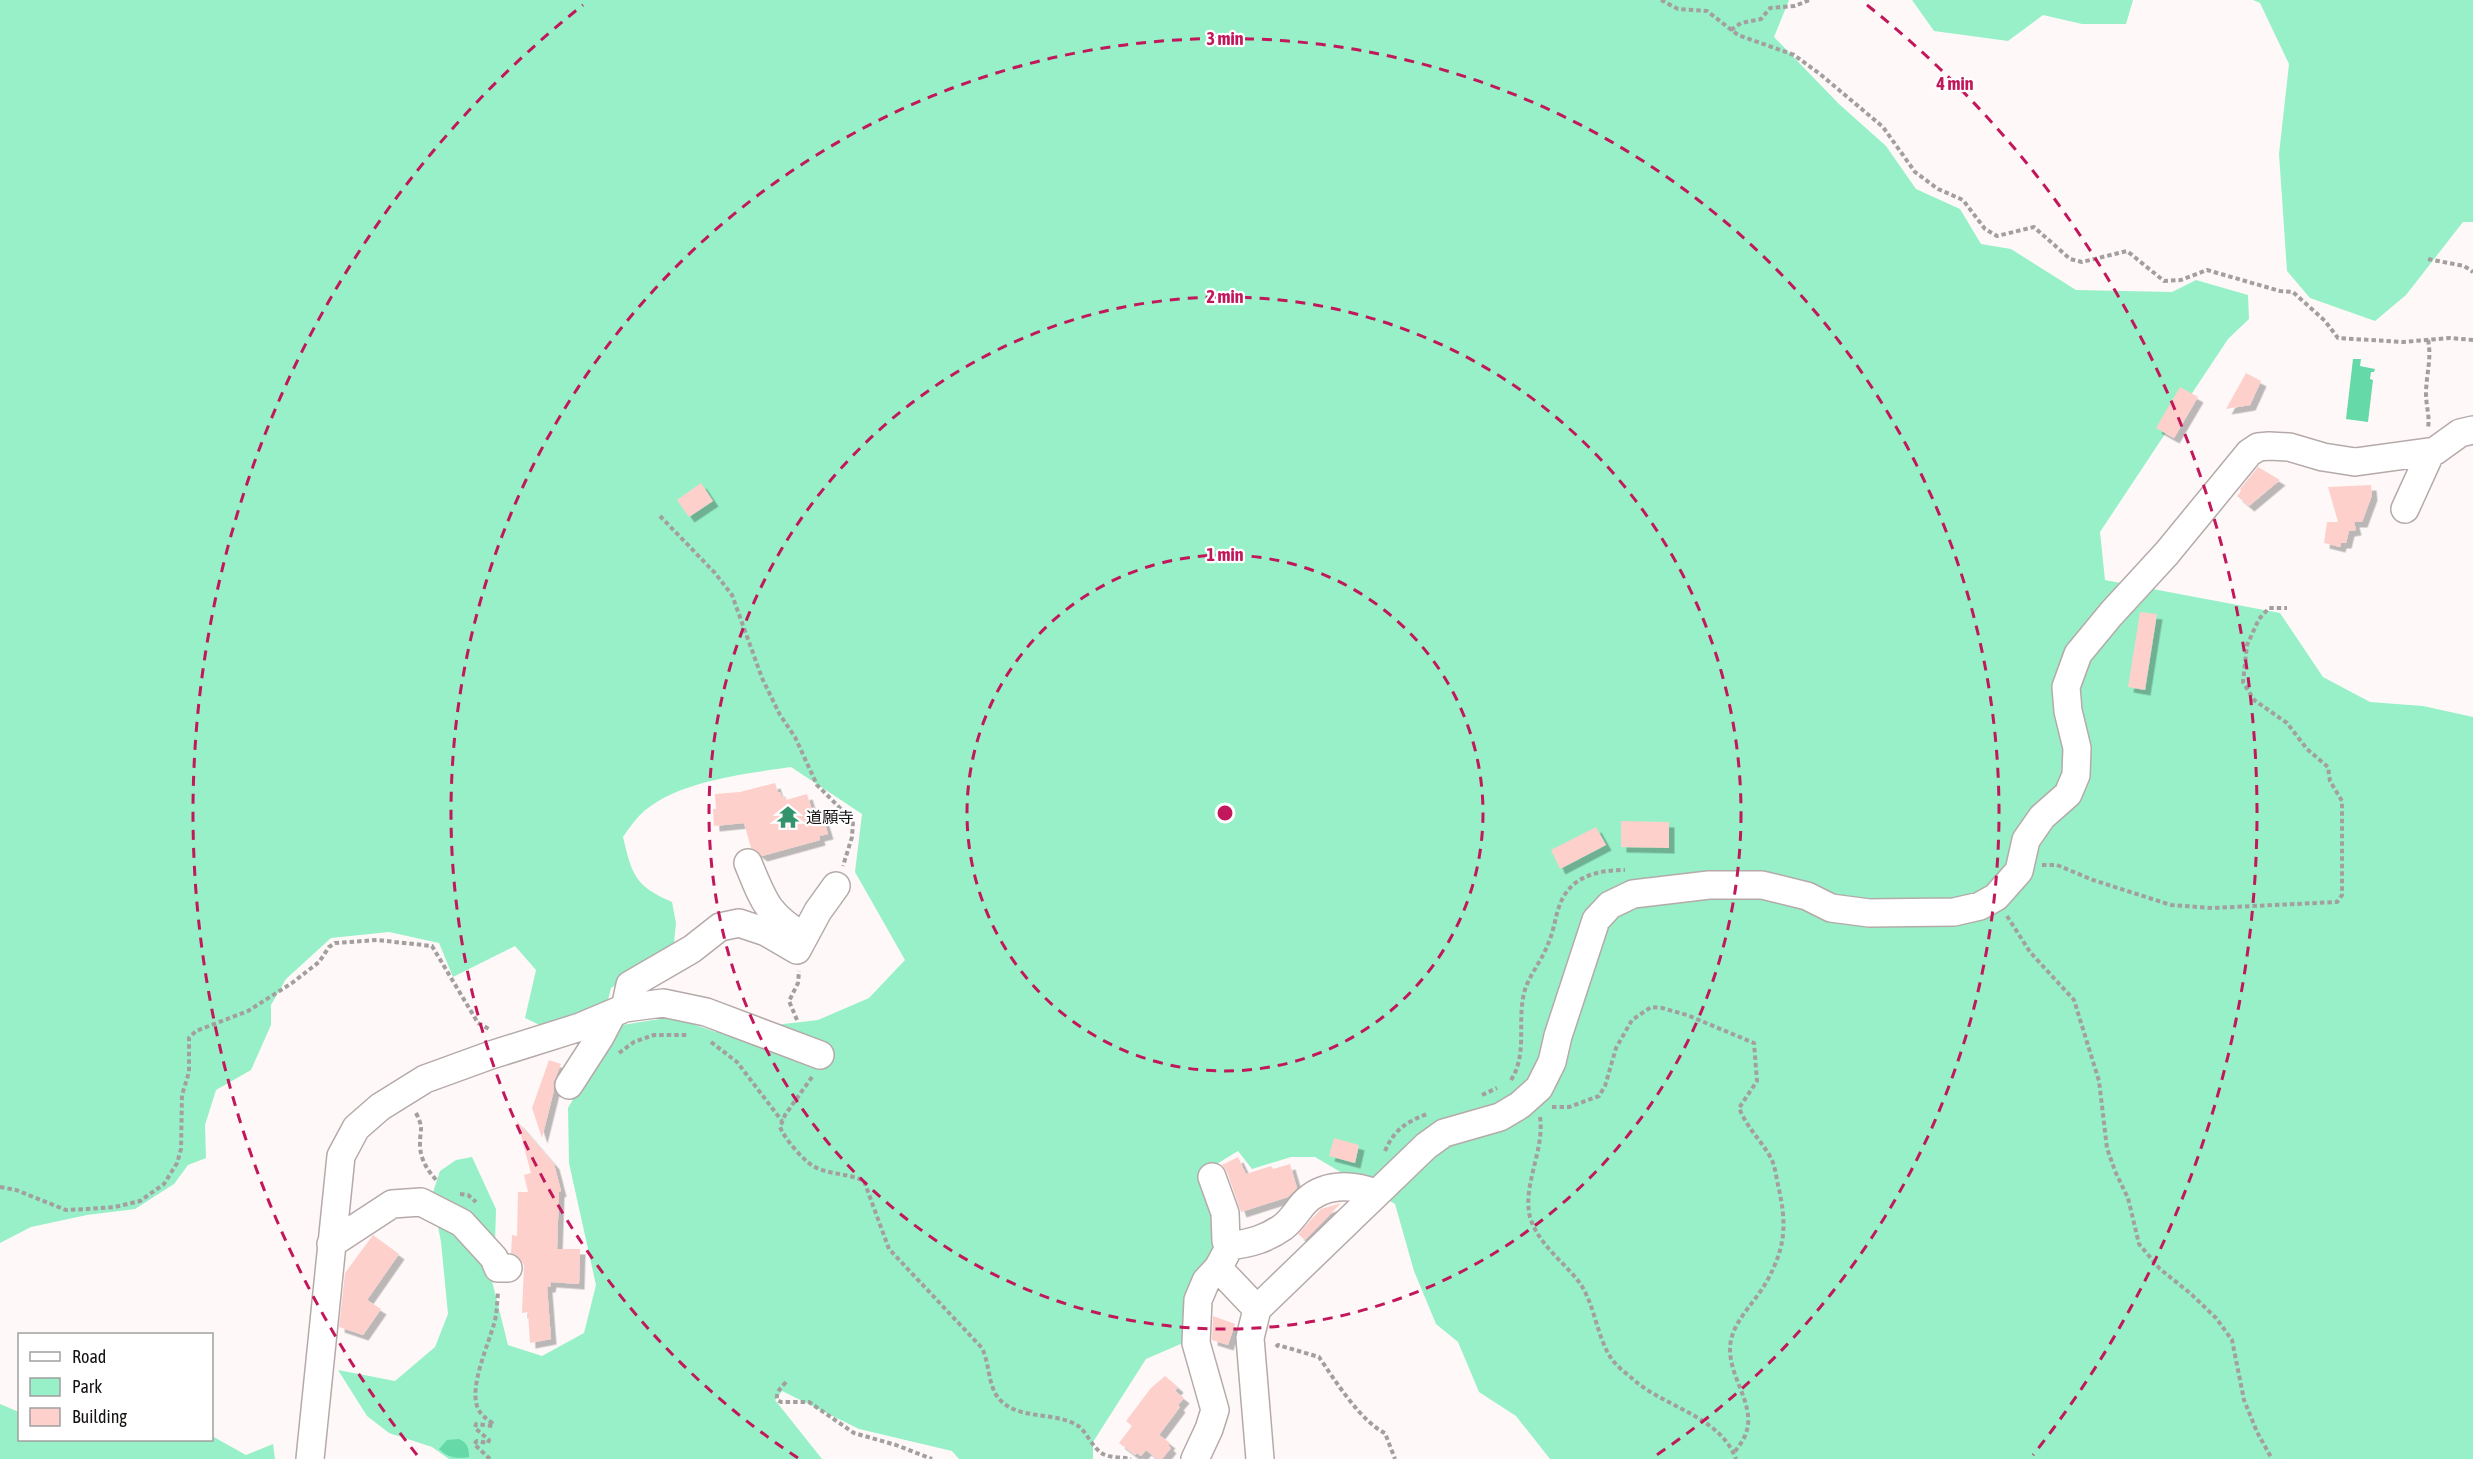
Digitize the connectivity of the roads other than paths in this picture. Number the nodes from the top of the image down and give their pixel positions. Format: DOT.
graph roads {
  1 [pos="2473,430"];
  2 [pos="2431,452"];
  3 [pos="2405,508"];
  4 [pos="748,863"];
  5 [pos="836,886"];
  6 [pos="801,943"];
  7 [pos="619,1011"];
  8 [pos="820,1055"];
  9 [pos="569,1085"];
  10 [pos="1212,1177"];
  11 [pos="1378,1190"];
  12 [pos="331,1244"];
  13 [pos="1224,1257"];
  14 [pos="503,1268"];
  15 [pos="1257,1309"];
  16 [pos="310,1459"];
  17 [pos="1195,1459"];
  18 [pos="1260,1459"];
  1 -- 2 [label="street"];
  2 -- 3 [label="street"];
  2 -- 11 [label="street"];
  4 -- 6 [label="street"];
  5 -- 6 [label="street"];
  6 -- 7 [label="street"];
  7 -- 8 [label="street"];
  7 -- 9 [label="street"];
  7 -- 12 [label="street"];
  10 -- 13 [label="street"];
  11 -- 13 [label="street"];
  11 -- 15 [label="street"];
  12 -- 14 [label="street"];
  12 -- 16 [label="street"];
  13 -- 15 [label="street"];
  13 -- 17 [label="street"];
  15 -- 18 [label="street"];
}
